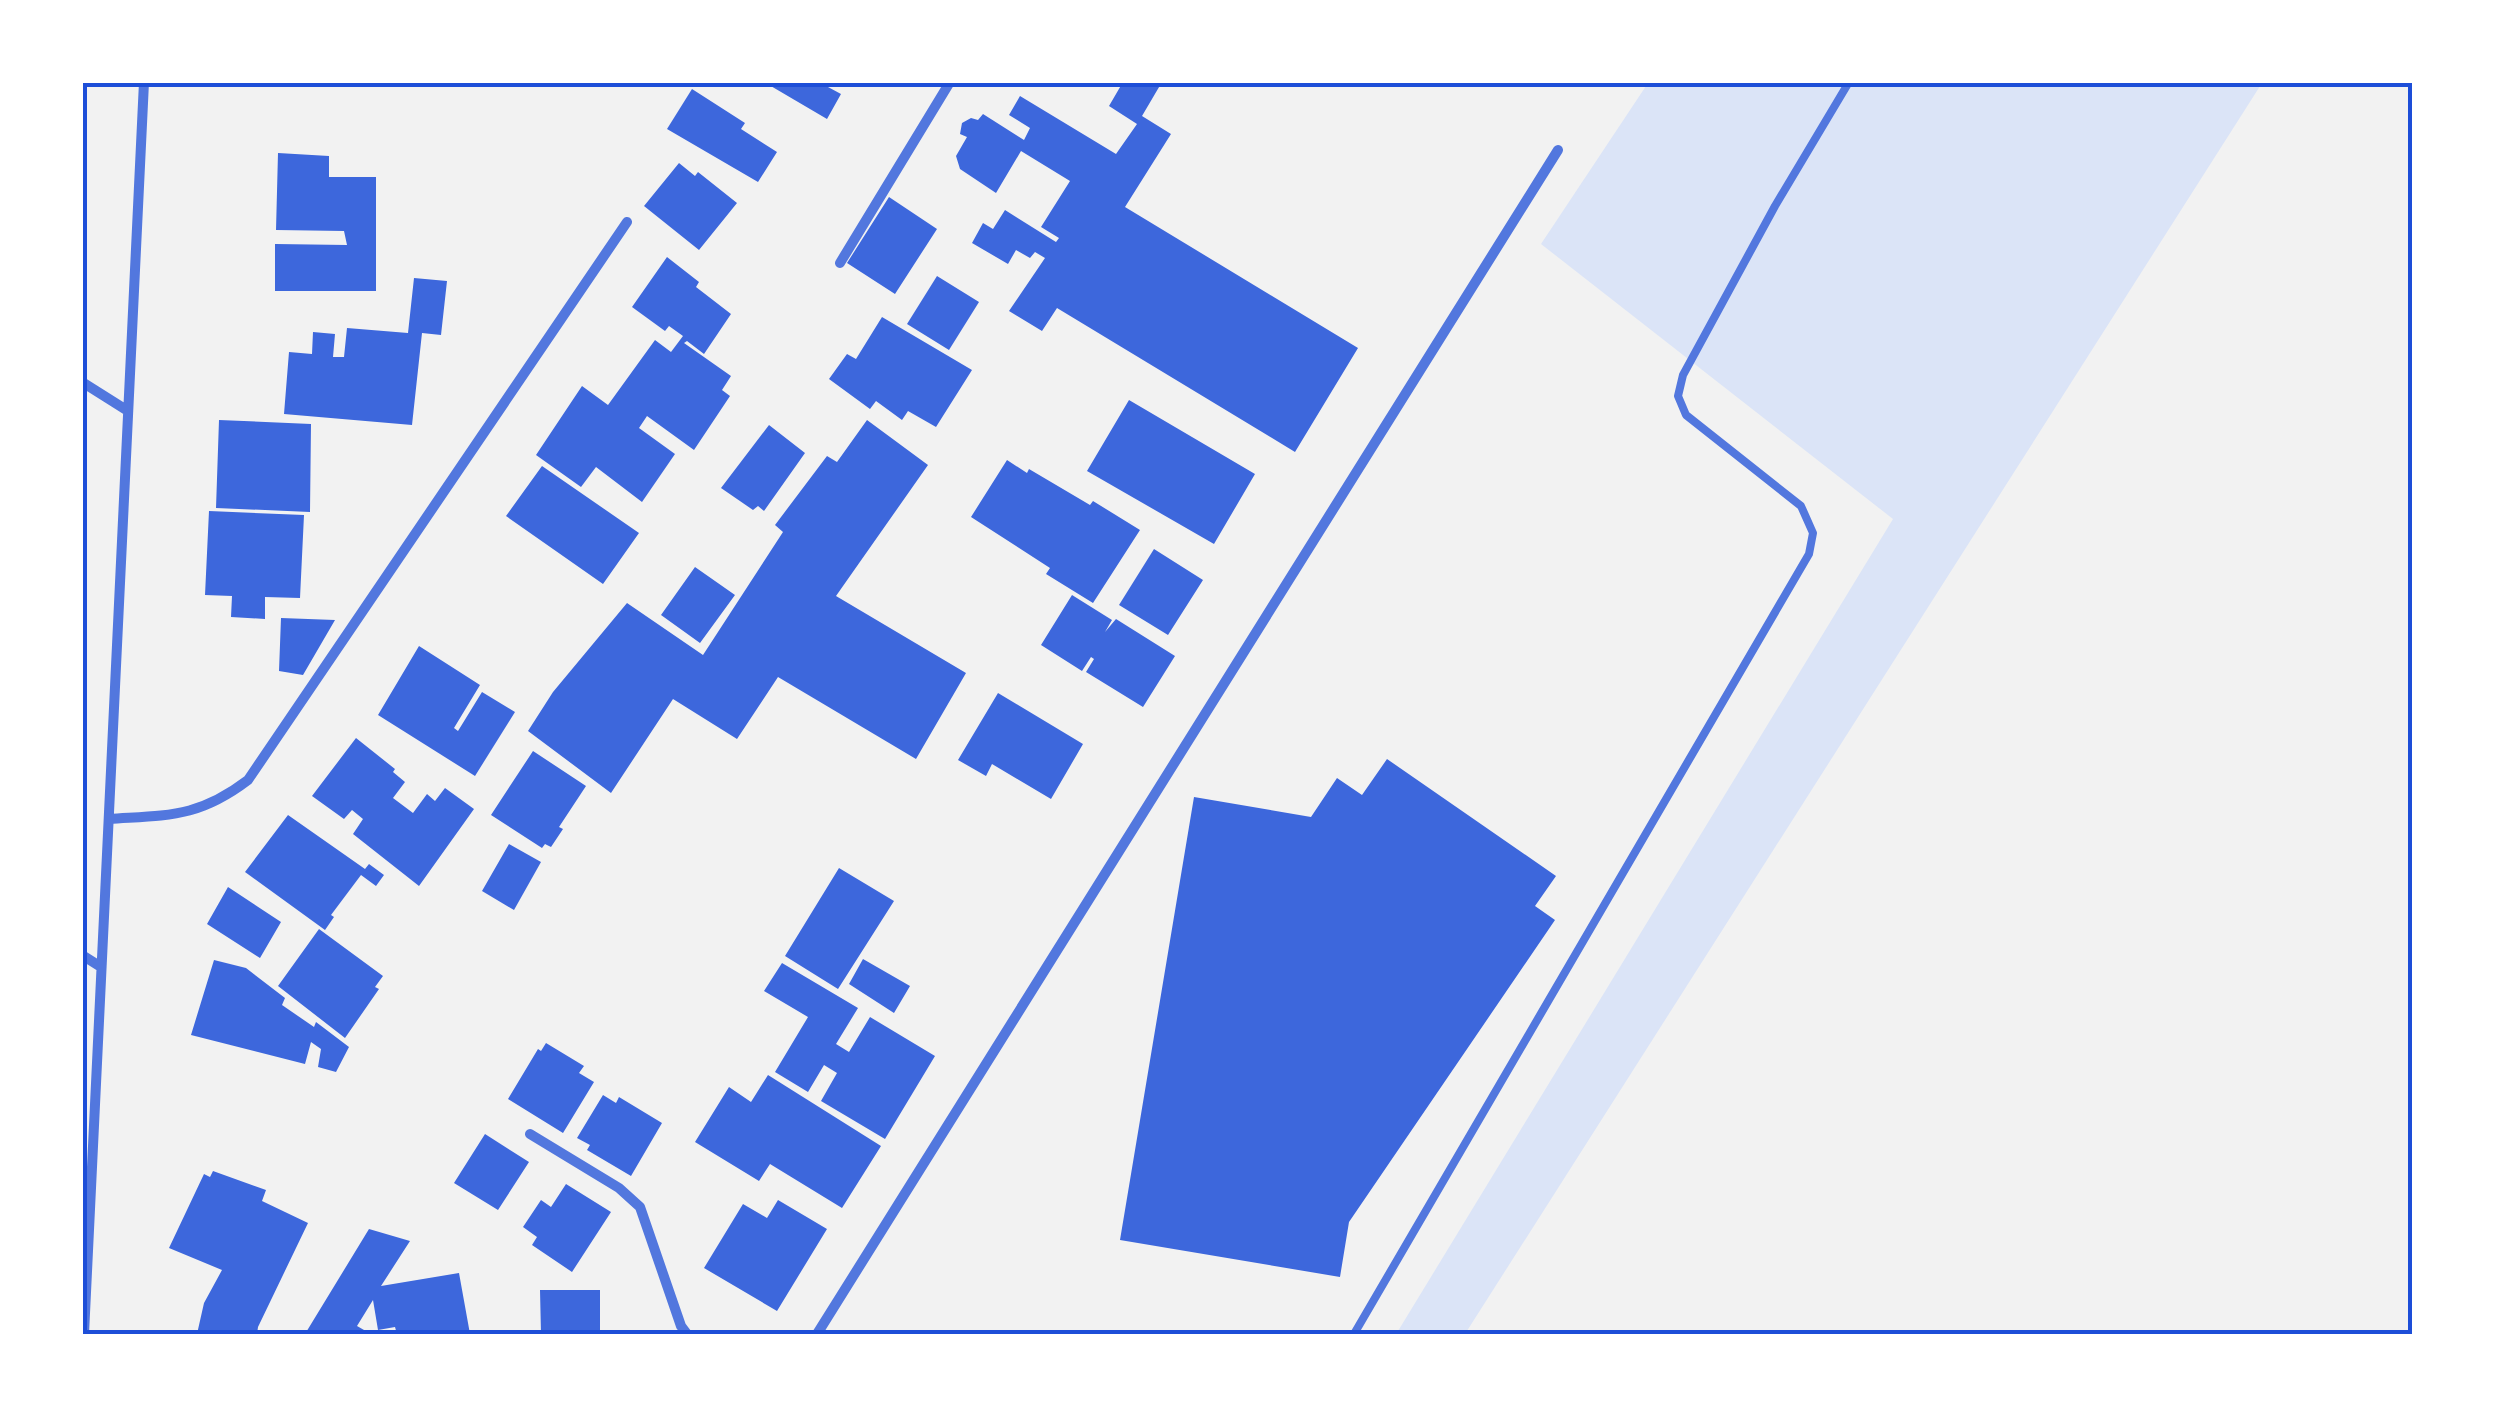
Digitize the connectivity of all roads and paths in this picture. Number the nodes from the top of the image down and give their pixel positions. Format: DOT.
graph roads {
  1 [pos="144,82"];
  2 [pos="950,82"];
  3 [pos="1849,82"];
  4 [pos="1558,150"];
  5 [pos="628,222"];
  6 [pos="840,263"];
  7 [pos="82,382"];
  8 [pos="128,411"];
  9 [pos="108,819"];
  10 [pos="82,955"];
  11 [pos="101,967"];
  12 [pos="530,1134"];
  13 [pos="84,1334"];
  14 [pos="686,1334"];
  15 [pos="818,1334"];
  16 [pos="1354,1334"];
  1 -- 8 [label="street"];
  2 -- 6 [label="street"];
  3 -- 16 [label="lane"];
  4 -- 15 [label="street"];
  5 -- 9 [label="street"];
  7 -- 8 [label="street"];
  8 -- 9 [label="street"];
  9 -- 11 [label="street"];
  10 -- 11 [label="street"];
  11 -- 13 [label="street"];
  12 -- 14 [label="street"];
}
